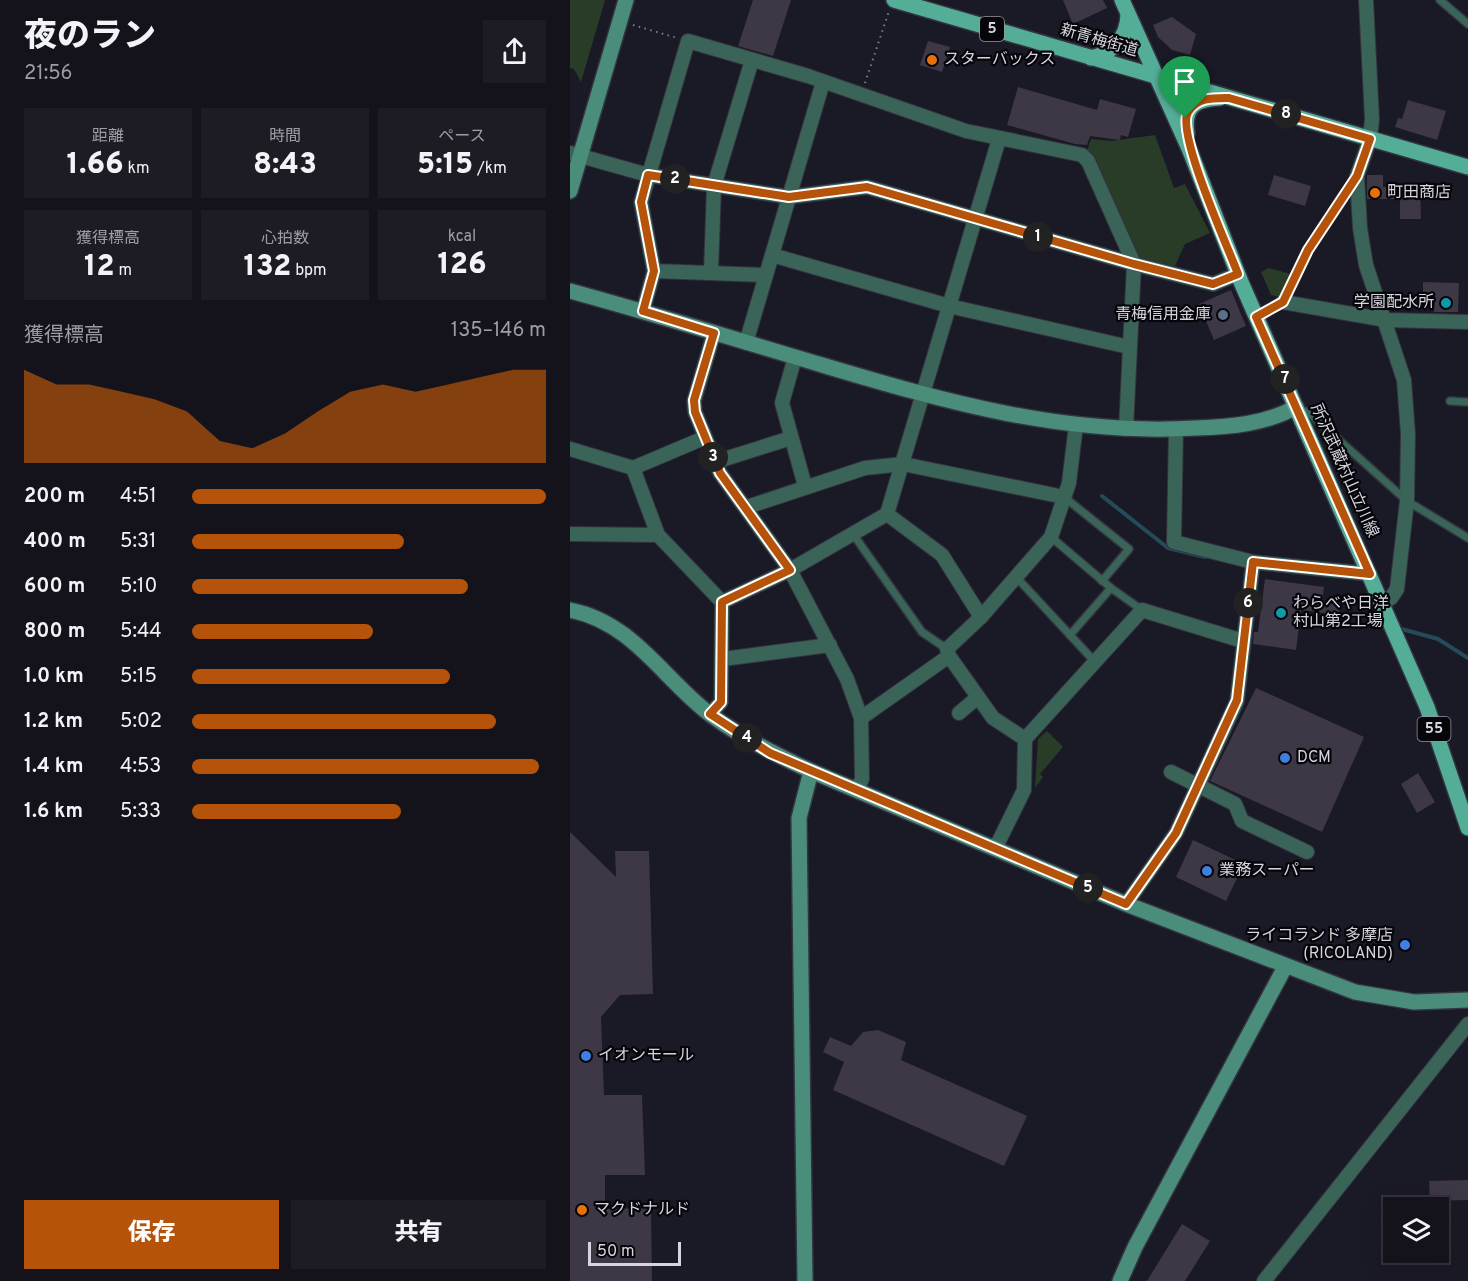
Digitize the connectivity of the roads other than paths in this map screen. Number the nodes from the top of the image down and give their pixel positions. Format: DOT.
graph roads {
  1 [pos="626,0"];
  2 [pos="1366,0"];
  3 [pos="1440,0"];
  4 [pos="891,5"];
  5 [pos="1125,6"];
  6 [pos="1468,24"];
  7 [pos="1091,58"];
  8 [pos="752,60"];
  9 [pos="1157,77"];
  10 [pos="823,82"];
  11 [pos="1229,98"];
  12 [pos="999,139"];
  13 [pos="1370,139"];
  14 [pos="1190,151"];
  15 [pos="575,155"];
  16 [pos="1468,167"];
  17 [pos="648,175"];
  18 [pos="1357,176"];
  19 [pos="714,186"];
  20 [pos="570,191"];
  21 [pos="789,197"];
  22 [pos="975,219"];
  23 [pos="772,255"];
  24 [pos="1134,264"];
  25 [pos="654,271"];
  26 [pos="711,273"];
  27 [pos="1238,274"];
  28 [pos="766,275"];
  29 [pos="570,291"];
  30 [pos="1283,302"];
  31 [pos="949,306"];
  32 [pos="643,311"];
  33 [pos="1256,317"];
  34 [pos="1386,320"];
  35 [pos="1468,322"];
  36 [pos="714,333"];
  37 [pos="746,343"];
  38 [pos="1129,347"];
  39 [pos="795,357"];
  40 [pos="923,395"];
  41 [pos="1450,401"];
  42 [pos="1468,402"];
  43 [pos="1296,407"];
  44 [pos="1076,425"];
  45 [pos="1126,429"];
  46 [pos="1176,429"];
  47 [pos="704,438"];
  48 [pos="791,438"];
  49 [pos="570,449"];
  50 [pos="715,462"];
  51 [pos="903,464"];
  52 [pos="633,468"];
  53 [pos="805,486"];
  54 [pos="1064,497"];
  55 [pos="1407,501"];
  56 [pos="747,507"];
  57 [pos="887,514"];
  58 [pos="570,534"];
  59 [pos="853,534"];
  60 [pos="658,535"];
  61 [pos="1052,537"];
  62 [pos="1468,538"];
  63 [pos="1253,562"];
  64 [pos="790,570"];
  65 [pos="1370,574"];
  66 [pos="1017,578"];
  67 [pos="1102,581"];
  68 [pos="1111,588"];
  69 [pos="722,602"];
  70 [pos="1383,602"];
  71 [pos="570,610"];
  72 [pos="1142,610"];
  73 [pos="981,617"];
  74 [pos="1070,635"];
  75 [pos="1243,641"];
  76 [pos="830,645"];
  77 [pos="948,652"];
  78 [pos="723,659"];
  79 [pos="1096,663"];
  80 [pos="978,697"];
  81 [pos="959,712"];
  82 [pos="710,714"];
  83 [pos="861,718"];
  84 [pos="1024,739"];
  85 [pos="811,771"];
  86 [pos="1170,772"];
  87 [pos="1200,786"];
  88 [pos="857,790"];
  89 [pos="1468,828"];
  90 [pos="995,849"];
  91 [pos="1307,852"];
  92 [pos="1126,904"];
  93 [pos="1285,967"];
  94 [pos="1468,1000"];
  95 [pos="1468,1024"];
  96 [pos="1272,1279"];
  97 [pos="805,1281"];
  98 [pos="1120,1281"];
  1 -- 15 [label="street"];
  2 -- 13 [label="street"];
  3 -- 6 [label="lane"];
  4 -- 7 [label="main road, 新青梅街道 / 5"];
  5 -- 7 [label="main road"];
  5 -- 9 [label="main road, 所沢武蔵村山立川線 / 55"];
  7 -- 9 [label="main road, 新青梅街道 / 5"];
  8 -- 10 [label="street"];
  8 -- 17 [label="street"];
  8 -- 19 [label="street"];
  9 -- 11 [label="main road, 新青梅街道 / 5"];
  9 -- 14 [label="main road, 所沢武蔵村山立川線 / 55"];
  10 -- 12 [label="street"];
  10 -- 21 [label="street"];
  11 -- 13 [label="main road, 新青梅街道 / 5"];
  11 -- 14 [label="main road"];
  12 -- 22 [label="street"];
  12 -- 24 [label="street"];
  13 -- 16 [label="main road, 新青梅街道 / 5"];
  13 -- 18 [label="street"];
  14 -- 27 [label="main road, 所沢武蔵村山立川線 / 55"];
  15 -- 17 [label="street"];
  15 -- 20 [label="street"];
  17 -- 19 [label="street"];
  17 -- 25 [label="street"];
  18 -- 30 [label="lane"];
  18 -- 34 [label="street"];
  19 -- 21 [label="street"];
  19 -- 26 [label="street"];
  21 -- 22 [label="street"];
  21 -- 23 [label="street"];
  22 -- 24 [label="street"];
  22 -- 31 [label="street"];
  23 -- 28 [label="street"];
  23 -- 31 [label="street"];
  24 -- 27 [label="street"];
  24 -- 38 [label="street"];
  25 -- 26 [label="street"];
  25 -- 32 [label="street"];
  26 -- 28 [label="street"];
  27 -- 33 [label="main road, 所沢武蔵村山立川線 / 55"];
  28 -- 37 [label="street"];
  29 -- 32 [label="street"];
  30 -- 33 [label="lane"];
  30 -- 34 [label="street"];
  31 -- 38 [label="street"];
  31 -- 40 [label="street"];
  32 -- 36 [label="street"];
  33 -- 43 [label="main road, 所沢武蔵村山立川線 / 55"];
  34 -- 35 [label="street"];
  34 -- 55 [label="street"];
  36 -- 37 [label="street"];
  36 -- 47 [label="street"];
  37 -- 39 [label="street"];
  38 -- 45 [label="street"];
  39 -- 40 [label="street"];
  39 -- 48 [label="street"];
  40 -- 44 [label="street"];
  40 -- 51 [label="street"];
  41 -- 42 [label="lane"];
  43 -- 46 [label="street"];
  43 -- 55 [label="lane"];
  43 -- 65 [label="main road, 所沢武蔵村山立川線 / 55"];
  44 -- 45 [label="street"];
  44 -- 54 [label="street"];
  45 -- 46 [label="street"];
  46 -- 63 [label="street"];
  47 -- 50 [label="street"];
  47 -- 52 [label="street"];
  48 -- 50 [label="street"];
  48 -- 53 [label="street"];
  49 -- 52 [label="street"];
  50 -- 56 [label="street"];
  51 -- 53 [label="street"];
  51 -- 54 [label="street"];
  51 -- 57 [label="street"];
  52 -- 60 [label="street"];
  53 -- 56 [label="street"];
  54 -- 61 [label="street"];
  54 -- 67 [label="lane"];
  55 -- 62 [label="lane"];
  55 -- 70 [label="street"];
  56 -- 64 [label="street"];
  57 -- 59 [label="street"];
  57 -- 73 [label="street"];
  58 -- 60 [label="street"];
  59 -- 64 [label="street"];
  59 -- 77 [label="lane"];
  60 -- 69 [label="street"];
  61 -- 66 [label="street"];
  61 -- 67 [label="lane"];
  63 -- 65 [label="street"];
  63 -- 75 [label="street"];
  64 -- 69 [label="street"];
  64 -- 76 [label="street"];
  65 -- 70 [label="main road, 所沢武蔵村山立川線 / 55"];
  66 -- 73 [label="street"];
  66 -- 74 [label="lane"];
  67 -- 68 [label="lane"];
  68 -- 72 [label="lane"];
  68 -- 74 [label="lane"];
  69 -- 78 [label="street"];
  70 -- 89 [label="main road, 所沢武蔵村山立川線 / 55"];
  71 -- 82 [label="street"];
  72 -- 75 [label="street"];
  72 -- 79 [label="street"];
  73 -- 77 [label="street"];
  74 -- 79 [label="lane"];
  75 -- 87 [label="street"];
  76 -- 78 [label="street"];
  76 -- 83 [label="street"];
  77 -- 80 [label="street"];
  77 -- 83 [label="street"];
  78 -- 82 [label="street"];
  79 -- 84 [label="street"];
  80 -- 81 [label="street"];
  80 -- 84 [label="street"];
  82 -- 85 [label="street"];
  83 -- 88 [label="street"];
  84 -- 90 [label="street"];
  85 -- 88 [label="street"];
  85 -- 97 [label="street"];
  86 -- 87 [label="street"];
  87 -- 91 [label="street"];
  87 -- 92 [label="street"];
  88 -- 90 [label="street"];
  90 -- 92 [label="street"];
  92 -- 93 [label="street"];
  93 -- 94 [label="street"];
  93 -- 98 [label="street"];
  95 -- 96 [label="street"];
}
